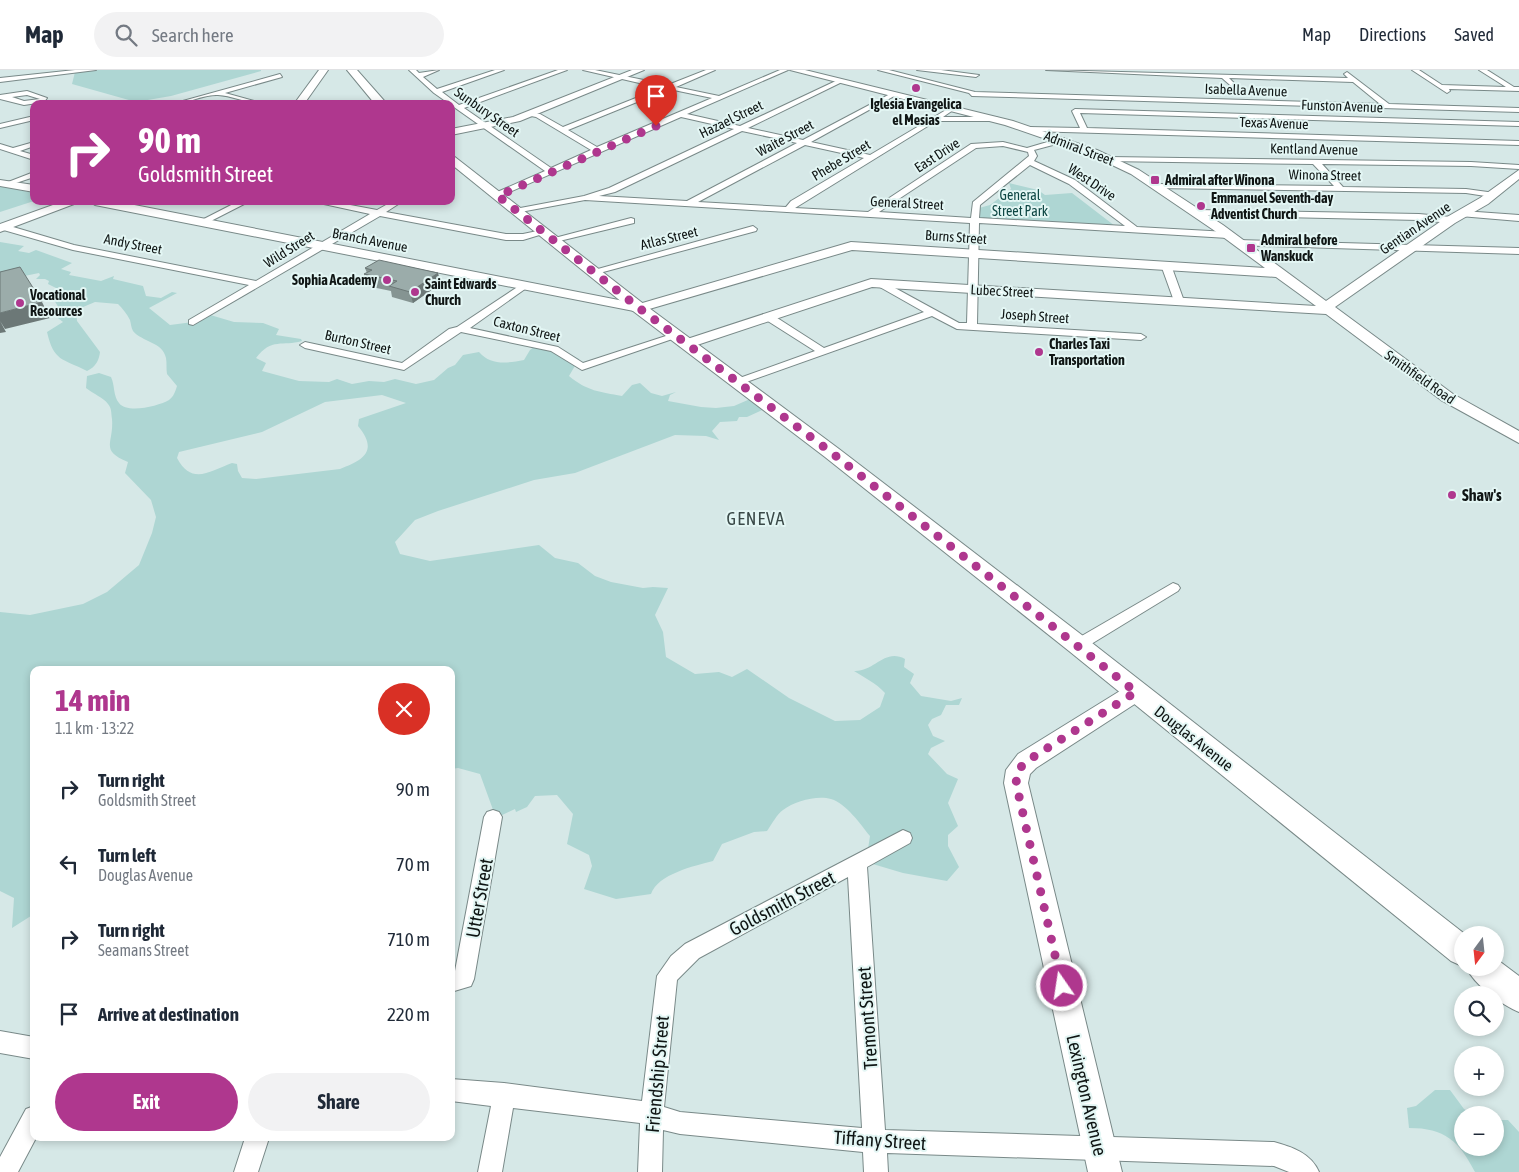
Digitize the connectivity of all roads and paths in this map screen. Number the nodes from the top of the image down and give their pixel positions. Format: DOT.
graph roads {
  1 [pos="93,70"];
  2 [pos="324,70"];
  3 [pos="352,70"];
  4 [pos="412,70"];
  5 [pos="436,70"];
  6 [pos="501,70"];
  7 [pos="564,70"];
  8 [pos="586,70"];
  9 [pos="640,70"];
  10 [pos="712,70"];
  11 [pos="785,70"];
  12 [pos="794,70"];
  13 [pos="881,70"];
  14 [pos="920,70"];
  15 [pos="1049,70"];
  16 [pos="1342,70"];
  17 [pos="1415,70"];
  18 [pos="1482,70"];
  19 [pos="976,73"];
  20 [pos="66,74"];
  21 [pos="1223,75"];
  22 [pos="280,76"];
  23 [pos="418,76"];
  24 [pos="621,77"];
  25 [pos="835,77"];
  26 [pos="1280,77"];
  27 [pos="0,80"];
  28 [pos="1354,80"];
  29 [pos="1289,86"];
  30 [pos="669,87"];
  31 [pos="1441,87"];
  32 [pos="1516,89"];
  33 [pos="1238,90"];
  34 [pos="436,92"];
  35 [pos="218,93"];
  36 [pos="972,93"];
  37 [pos="894,94"];
  38 [pos="1075,97"];
  39 [pos="720,98"];
  40 [pos="191,100"];
  41 [pos="246,100"];
  42 [pos="302,100"];
  43 [pos="378,100"];
  44 [pos="448,100"];
  45 [pos="455,104"];
  46 [pos="1387,106"];
  47 [pos="459,107"];
  48 [pos="953,108"];
  49 [pos="1473,109"];
  50 [pos="1519,110"];
  51 [pos="1078,111"];
  52 [pos="968,112"];
  53 [pos="528,114"];
  54 [pos="681,115"];
  55 [pos="30,119"];
  56 [pos="934,119"];
  57 [pos="996,119"];
  58 [pos="1519,124"];
  59 [pos="0,126"];
  60 [pos="484,126"];
  61 [pos="742,128"];
  62 [pos="563,129"];
  63 [pos="1029,129"];
  64 [pos="1084,130"];
  65 [pos="455,131"];
  66 [pos="1061,140"];
  67 [pos="804,142"];
  68 [pos="1519,144"];
  69 [pos="30,145"];
  70 [pos="0,146"];
  71 [pos="597,150"];
  72 [pos="1027,150"];
  73 [pos="11,151"];
  74 [pos="0,154"];
  75 [pos="30,157"];
  76 [pos="870,157"];
  77 [pos="1109,159"];
  78 [pos="1029,162"];
  79 [pos="1315,162"];
  80 [pos="455,163"];
  81 [pos="1519,167"];
  82 [pos="551,171"];
  83 [pos="1519,173"];
  84 [pos="30,175"];
  85 [pos="4,183"];
  86 [pos="1156,186"];
  87 [pos="30,188"];
  88 [pos="1341,189"];
  89 [pos="1492,195"];
  90 [pos="498,196"];
  91 [pos="585,198"];
  92 [pos="688,204"];
  93 [pos="65,205"];
  94 [pos="115,205"];
  95 [pos="238,205"];
  96 [pos="335,205"];
  97 [pos="392,205"];
  98 [pos="788,210"];
  99 [pos="518,211"];
  100 [pos="378,213"];
  101 [pos="1196,213"];
  102 [pos="869,215"];
  103 [pos="1457,217"];
  104 [pos="1519,218"];
  105 [pos="631,221"];
  106 [pos="973,221"];
  107 [pos="202,222"];
  108 [pos="2,228"];
  109 [pos="753,229"];
  110 [pos="1135,230"];
  111 [pos="1228,235"];
  112 [pos="547,236"];
  113 [pos="1238,243"];
  114 [pos="320,246"];
  115 [pos="1415,247"];
  116 [pos="1519,251"];
  117 [pos="972,254"];
  118 [pos="1166,265"];
  119 [pos="592,272"];
  120 [pos="1279,273"];
  121 [pos="258,284"];
  122 [pos="881,284"];
  123 [pos="522,287"];
  124 [pos="972,289"];
  125 [pos="1179,301"];
  126 [pos="639,308"];
  127 [pos="1327,308"];
  128 [pos="931,313"];
  129 [pos="767,316"];
  130 [pos="194,322"];
  131 [pos="972,327"];
  132 [pos="461,329"];
  133 [pos="1141,337"];
  134 [pos="681,340"];
  135 [pos="305,345"];
  136 [pos="822,351"];
  137 [pos="738,382"];
  138 [pos="1519,438"];
  139 [pos="1173,588"];
  140 [pos="1078,645"];
  141 [pos="1136,692"];
  142 [pos="493,817"];
  143 [pos="903,838"];
  144 [pos="857,863"];
  145 [pos="1454,945"];
  146 [pos="667,976"];
  147 [pos="1494,976"];
  148 [pos="458,981"];
  149 [pos="1519,996"];
  150 [pos="0,1042"];
  151 [pos="30,1047"];
  152 [pos="455,1090"];
  153 [pos="504,1094"];
  154 [pos="652,1115"];
  155 [pos="30,1125"];
  156 [pos="257,1141"];
  157 [pos="875,1141"];
  158 [pos="1103,1161"];
  159 [pos="5,1172"];
  160 [pos="246,1172"];
  161 [pos="490,1172"];
  162 [pos="650,1172"];
  163 [pos="876,1172"];
  164 [pos="1306,1172"];
  1 -- 20 [label="street"];
  2 -- 42 [label="street"];
  3 -- 43 [label="main road"];
  4 -- 23 [label="street, Sunbury Street"];
  5 -- 23 [label="street"];
  6 -- 34 [label="street"];
  7 -- 47 [label="street"];
  8 -- 24 [label="street"];
  9 -- 24 [label="street"];
  10 -- 30 [label="street"];
  11 -- 39 [label="street"];
  12 -- 25 [label="street, Admiral Street"];
  13 -- 36 [label="street, Isabella Avenue"];
  14 -- 19 [label="street"];
  15 -- 21 [label="street"];
  16 -- 28 [label="street"];
  17 -- 31 [label="street"];
  18 -- 32 [label="street"];
  19 -- 36 [label="street"];
  20 -- 27 [label="street"];
  21 -- 26 [label="street"];
  21 -- 33 [label="street"];
  22 -- 35 [label="street"];
  23 -- 34 [label="street, Sunbury Street"];
  24 -- 30 [label="street"];
  24 -- 53 [label="street"];
  25 -- 37 [label="street, Admiral Street"];
  25 -- 61 [label="street, Hazael Street"];
  26 -- 28 [label="street"];
  26 -- 29 [label="street"];
  28 -- 46 [label="street"];
  30 -- 39 [label="street"];
  30 -- 62 [label="street"];
  31 -- 32 [label="street"];
  31 -- 49 [label="street"];
  34 -- 44 [label="street, Sunbury Street"];
  35 -- 40 [label="street"];
  35 -- 41 [label="street"];
  36 -- 38 [label="street, Isabella Avenue"];
  36 -- 52 [label="street"];
  37 -- 48 [label="street, Admiral Street"];
  37 -- 67 [label="street, Waite Street"];
  38 -- 46 [label="street, Isabella Avenue"];
  38 -- 51 [label="street"];
  39 -- 54 [label="street"];
  45 -- 47 [label="street, Sunbury Street"];
  46 -- 49 [label="street, Isabella Avenue"];
  47 -- 60 [label="street, Sunbury Street"];
  48 -- 52 [label="street, Admiral Street"];
  48 -- 56 [label="street, Phebe Street"];
  49 -- 50 [label="street, Isabella Avenue"];
  51 -- 58 [label="street, Funston Avenue"];
  51 -- 64 [label="street"];
  52 -- 57 [label="street, Admiral Street"];
  53 -- 60 [label="street"];
  53 -- 62 [label="street"];
  54 -- 61 [label="street"];
  54 -- 71 [label="street"];
  55 -- 59 [label="street"];
  56 -- 57 [label="street"];
  56 -- 76 [label="street, Phebe Street"];
  57 -- 63 [label="street, Admiral Street"];
  60 -- 65 [label="street"];
  60 -- 82 [label="street, Sunbury Street"];
  61 -- 67 [label="street"];
  61 -- 91 [label="street, Hazael Street"];
  62 -- 71 [label="street"];
  63 -- 64 [label="street, Texas Avenue"];
  63 -- 66 [label="street, Admiral Street"];
  64 -- 68 [label="street, Texas Avenue"];
  66 -- 72 [label="street"];
  66 -- 77 [label="street, Admiral Street"];
  67 -- 76 [label="street"];
  67 -- 92 [label="street, Waite Street"];
  69 -- 73 [label="street"];
  70 -- 73 [label="street"];
  71 -- 82 [label="street"];
  72 -- 78 [label="street"];
  72 -- 102 [label="street, East Drive"];
  73 -- 74 [label="street"];
  73 -- 75 [label="street"];
  76 -- 98 [label="street, Phebe Street"];
  77 -- 79 [label="street, Kentland Avenue"];
  77 -- 86 [label="street, Admiral Street"];
  78 -- 106 [label="street"];
  78 -- 110 [label="street, West Drive"];
  79 -- 81 [label="street, Kentland Avenue"];
  79 -- 88 [label="street"];
  80 -- 90 [label="main road, Douglas Avenue"];
  82 -- 90 [label="street"];
  83 -- 89 [label="street, Gentian Avenue"];
  84 -- 85 [label="street"];
  85 -- 87 [label="street"];
  86 -- 88 [label="street, Winona Street"];
  86 -- 101 [label="street, Admiral Street"];
  88 -- 89 [label="street, Winona Street"];
  89 -- 103 [label="street, Gentian Avenue"];
  90 -- 99 [label="main road, Douglas Avenue"];
  91 -- 92 [label="street, General Street"];
  91 -- 99 [label="street, Hazael Street"];
  92 -- 98 [label="street, General Street"];
  93 -- 108 [label="street"];
  94 -- 107 [label="street, Branch Avenue"];
  95 -- 107 [label="street"];
  96 -- 100 [label="street"];
  97 -- 100 [label="street, Wild Street"];
  98 -- 102 [label="street, General Street"];
  99 -- 112 [label="main road, Douglas Avenue"];
  100 -- 112 [label="street"];
  100 -- 114 [label="street, Wild Street"];
  101 -- 103 [label="street"];
  101 -- 111 [label="street, Admiral Street"];
  102 -- 106 [label="street, General Street"];
  103 -- 104 [label="street"];
  103 -- 115 [label="street, Gentian Avenue"];
  105 -- 112 [label="street"];
  106 -- 110 [label="street, General Street"];
  106 -- 117 [label="street"];
  107 -- 114 [label="street, Branch Avenue"];
  108 -- 121 [label="street, Andy Street"];
  109 -- 119 [label="street, Atlas Street"];
  110 -- 111 [label="street, General Street"];
  111 -- 113 [label="street, Admiral Street"];
  112 -- 119 [label="main road, Douglas Avenue"];
  113 -- 115 [label="street"];
  113 -- 120 [label="street, Admiral Street"];
  114 -- 121 [label="street, Wild Street"];
  114 -- 123 [label="street, Branch Avenue"];
  115 -- 116 [label="street"];
  115 -- 127 [label="street, Gentian Avenue"];
  117 -- 118 [label="street, Burns Street"];
  117 -- 124 [label="street"];
  117 -- 126 [label="street, Burns Street"];
  118 -- 120 [label="street, Burns Street"];
  118 -- 125 [label="street"];
  119 -- 126 [label="main road, Douglas Avenue"];
  120 -- 127 [label="street, Admiral Street"];
  121 -- 130 [label="street, Wild Street"];
  122 -- 124 [label="street, Lubec Street"];
  122 -- 128 [label="street, Joseph Street"];
  122 -- 129 [label="street, Lubec Street"];
  123 -- 126 [label="street, Branch Avenue"];
  123 -- 132 [label="street"];
  124 -- 125 [label="street, Lubec Street"];
  124 -- 131 [label="street"];
  125 -- 127 [label="street, Lubec Street"];
  126 -- 134 [label="main road, Douglas Avenue"];
  127 -- 138 [label="street, Smithfield Road"];
  128 -- 131 [label="street, Joseph Street"];
  128 -- 136 [label="street"];
  129 -- 134 [label="street, Lubec Street"];
  129 -- 136 [label="street"];
  131 -- 133 [label="street, Joseph Street"];
  132 -- 134 [label="street, Caxton Street"];
  132 -- 135 [label="street, Burton Street"];
  134 -- 137 [label="main road, Douglas Avenue"];
  136 -- 137 [label="street"];
  137 -- 140 [label="main road, Douglas Avenue"];
  139 -- 140 [label="street"];
  140 -- 141 [label="main road, Douglas Avenue"];
  141 -- 145 [label="main road, Douglas Avenue"];
  141 -- 158 [label="street, Lexington Avenue"];
  142 -- 148 [label="street, Utter Street"];
  143 -- 144 [label="street, Goldsmith Street"];
  144 -- 146 [label="street, Goldsmith Street"];
  144 -- 157 [label="street, Tremont Street"];
  146 -- 154 [label="street, Friendship Street"];
  147 -- 149 [label="main road"];
  150 -- 151 [label="street"];
  152 -- 153 [label="street, Tiffany Street"];
  153 -- 154 [label="street, Tiffany Street"];
  153 -- 161 [label="street"];
  154 -- 157 [label="street, Tiffany Street"];
  154 -- 162 [label="street, Friendship Street"];
  155 -- 159 [label="street"];
  156 -- 160 [label="street"];
  157 -- 158 [label="street, Tiffany Street"];
  157 -- 163 [label="street, Tremont Street"];
  158 -- 164 [label="street, Tiffany Street"];
}
